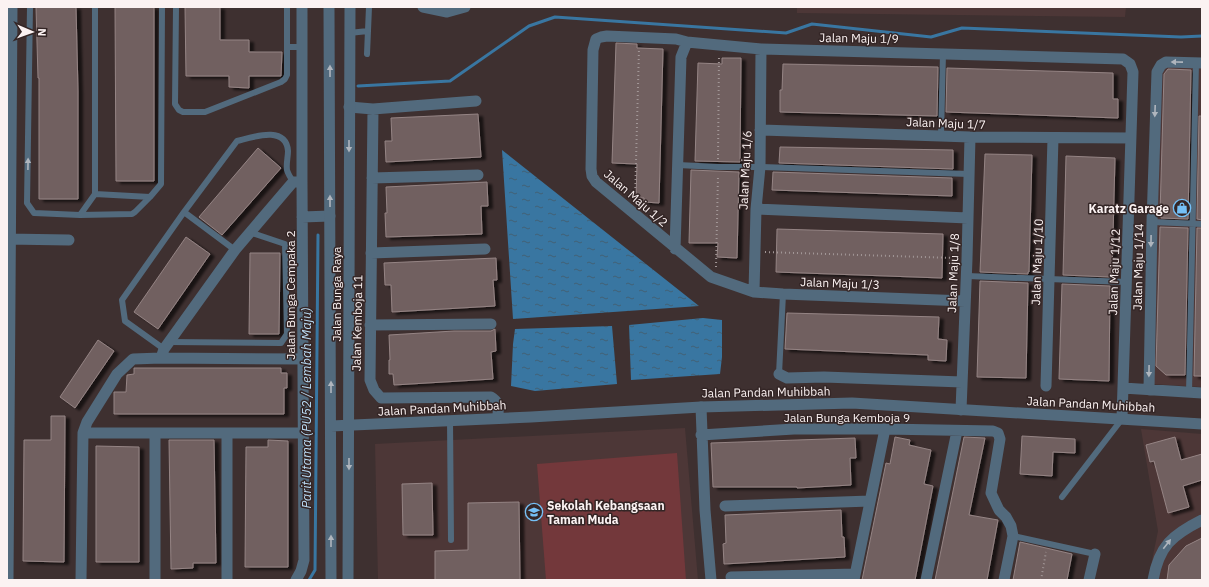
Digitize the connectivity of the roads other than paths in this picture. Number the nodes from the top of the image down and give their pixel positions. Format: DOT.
graph roads {
  1 [pos="12,7"];
  2 [pos="30,7"];
  3 [pos="95,7"];
  4 [pos="162,7"];
  5 [pos="176,7"];
  6 [pos="287,7"];
  7 [pos="302,7"];
  8 [pos="329,7"];
  9 [pos="350,7"];
  10 [pos="369,7"];
  11 [pos="422,7"];
  12 [pos="464,7"];
  13 [pos="368,31"];
  14 [pos="349,33"];
  15 [pos="596,39"];
  16 [pos="687,42"];
  17 [pos="287,47"];
  18 [pos="302,47"];
  19 [pos="761,48"];
  20 [pos="943,53"];
  21 [pos="367,54"];
  22 [pos="1123,59"];
  23 [pos="1199,62"];
  24 [pos="476,101"];
  25 [pos="351,107"];
  26 [pos="370,109"];
  27 [pos="760,130"];
  28 [pos="941,136"];
  29 [pos="970,137"];
  30 [pos="1053,138"];
  31 [pos="1131,138"];
  32 [pos="678,165"];
  33 [pos="760,167"];
  34 [pos="969,174"];
  35 [pos="478,175"];
  36 [pos="372,178"];
  37 [pos="297,181"];
  38 [pos="95,194"];
  39 [pos="150,197"];
  40 [pos="756,209"];
  41 [pos="184,212"];
  42 [pos="80,214"];
  43 [pos="330,216"];
  44 [pos="302,217"];
  45 [pos="968,218"];
  46 [pos="1152,222"];
  47 [pos="1192,224"];
  48 [pos="1202,224"];
  49 [pos="249,232"];
  50 [pos="9,239"];
  51 [pos="69,240"];
  52 [pos="484,249"];
  53 [pos="675,249"];
  54 [pos="235,250"];
  55 [pos="371,253"];
  56 [pos="967,276"];
  57 [pos="716,279"];
  58 [pos="1049,280"];
  59 [pos="1127,282"];
  60 [pos="754,292"];
  61 [pos="783,294"];
  62 [pos="965,301"];
  63 [pos="492,324"];
  64 [pos="370,325"];
  65 [pos="165,350"];
  66 [pos="303,360"];
  67 [pos="780,374"];
  68 [pos="962,382"];
  69 [pos="1046,386"];
  70 [pos="1123,388"];
  71 [pos="1149,390"];
  72 [pos="1189,393"];
  73 [pos="1202,394"];
  74 [pos="701,407"];
  75 [pos="961,410"];
  76 [pos="498,418"];
  77 [pos="1122,418"];
  78 [pos="450,420"];
  79 [pos="1202,424"];
  80 [pos="349,425"];
  81 [pos="331,426"];
  82 [pos="885,429"];
  83 [pos="957,430"];
  84 [pos="83,433"];
  85 [pos="155,433"];
  86 [pos="227,433"];
  87 [pos="303,433"];
  88 [pos="701,435"];
  89 [pos="1062,497"];
  90 [pos="870,502"];
  91 [pos="725,506"];
  92 [pos="1202,520"];
  93 [pos="1013,536"];
  94 [pos="451,540"];
  95 [pos="1095,554"];
  96 [pos="731,577"];
  97 [pos="854,577"];
  98 [pos="8,580"];
  99 [pos="81,580"];
  100 [pos="155,580"];
  101 [pos="227,580"];
  102 [pos="296,580"];
  103 [pos="331,580"];
  104 [pos="348,580"];
  105 [pos="711,580"];
  106 [pos="926,580"];
  107 [pos="1004,580"];
  108 [pos="1089,580"];
  109 [pos="1153,580"];
  1 -- 50 [label="street"];
  42 -- 2 [label="lane, one-way"];
  3 -- 38 [label="lane"];
  4 -- 39 [label="lane"];
  5 -- 17 [label="lane"];
  6 -- 17 [label="lane"];
  7 -- 18 [label="street, Jalan Bunga Cempaka 2"];
  43 -- 8 [label="street, Jalan Bunga Raya, one-way"];
  9 -- 14 [label="street, Jalan Bunga Raya"];
  10 -- 13 [label="lane"];
  11 -- 12 [label="street"];
  13 -- 14 [label="lane"];
  13 -- 21 [label="lane"];
  14 -- 25 [label="street, Jalan Bunga Raya"];
  15 -- 16 [label="street, Jalan Maju 1/9"];
  15 -- 53 [label="street, Jalan Maju 1/2"];
  16 -- 19 [label="street, Jalan Maju 1/9"];
  16 -- 32 [label="street"];
  17 -- 18 [label="lane"];
  18 -- 37 [label="street, Jalan Bunga Cempaka 2"];
  19 -- 20 [label="street, Jalan Maju 1/9"];
  19 -- 27 [label="street, Jalan Maju 1/6"];
  20 -- 22 [label="street, Jalan Maju 1/9"];
  20 -- 28 [label="lane"];
  22 -- 31 [label="street, Jalan Maju 1/12"];
  23 -- 46 [label="street, Jalan Maju 1/14, one-way"];
  23 -- 47 [label="lane"];
  24 -- 26 [label="street"];
  25 -- 26 [label="street"];
  25 -- 80 [label="street, Jalan Bunga Raya, one-way"];
  26 -- 36 [label="street, Jalan Kemboja 11"];
  27 -- 28 [label="street, Jalan Maju 1/7"];
  27 -- 33 [label="street, Jalan Maju 1/6"];
  28 -- 29 [label="street, Jalan Maju 1/7"];
  29 -- 30 [label="street, Jalan Maju 1/7"];
  29 -- 34 [label="street, Jalan Maju 1/8"];
  30 -- 31 [label="street, Jalan Maju 1/7"];
  30 -- 58 [label="street, Jalan Maju 1/10"];
  31 -- 59 [label="street, Jalan Maju 1/12"];
  32 -- 33 [label="lane"];
  32 -- 53 [label="street"];
  33 -- 34 [label="lane"];
  33 -- 40 [label="street, Jalan Maju 1/6"];
  34 -- 45 [label="street, Jalan Maju 1/8"];
  35 -- 36 [label="street"];
  36 -- 55 [label="street, Jalan Kemboja 11"];
  37 -- 41 [label="lane"];
  37 -- 44 [label="street, Jalan Bunga Cempaka 2"];
  37 -- 49 [label="street"];
  38 -- 39 [label="lane"];
  38 -- 42 [label="lane"];
  39 -- 42 [label="lane"];
  40 -- 45 [label="street"];
  40 -- 60 [label="street, Jalan Maju 1/6"];
  41 -- 54 [label="lane"];
  41 -- 65 [label="lane"];
  43 -- 44 [label="street"];
  81 -- 43 [label="street, Jalan Bunga Raya, one-way"];
  44 -- 66 [label="street, Jalan Bunga Cempaka 2"];
  45 -- 56 [label="street, Jalan Maju 1/8"];
  46 -- 47 [label="lane"];
  46 -- 71 [label="street, Jalan Maju 1/14, one-way"];
  47 -- 48 [label="lane"];
  47 -- 72 [label="lane"];
  49 -- 54 [label="street"];
  49 -- 65 [label="lane"];
  50 -- 51 [label="street"];
  50 -- 98 [label="street"];
  52 -- 55 [label="street"];
  53 -- 57 [label="street, Jalan Maju 1/2"];
  54 -- 65 [label="street"];
  55 -- 64 [label="street, Jalan Kemboja 11"];
  56 -- 58 [label="lane"];
  56 -- 62 [label="street, Jalan Maju 1/8"];
  57 -- 60 [label="street, Jalan Maju 1/3"];
  58 -- 59 [label="lane"];
  58 -- 69 [label="street, Jalan Maju 1/10"];
  59 -- 70 [label="street, Jalan Maju 1/12"];
  60 -- 61 [label="street, Jalan Maju 1/3"];
  61 -- 62 [label="street, Jalan Maju 1/3"];
  61 -- 67 [label="lane"];
  62 -- 68 [label="street, Jalan Maju 1/8"];
  63 -- 64 [label="street"];
  64 -- 76 [label="street, Jalan Kemboja 11"];
  65 -- 66 [label="street"];
  65 -- 84 [label="street"];
  66 -- 87 [label="street, Jalan Bunga Cempaka 2"];
  67 -- 68 [label="street"];
  68 -- 75 [label="street, Jalan Maju 1/8"];
  70 -- 71 [label="street"];
  70 -- 77 [label="street, Jalan Maju 1/12"];
  71 -- 72 [label="street"];
  72 -- 73 [label="street"];
  74 -- 75 [label="street, Jalan Pandan Muhibbah"];
  74 -- 76 [label="street, Jalan Pandan Muhibbah"];
  74 -- 88 [label="street"];
  75 -- 77 [label="street, Jalan Pandan Muhibbah"];
  76 -- 78 [label="street, Jalan Pandan Muhibbah"];
  77 -- 79 [label="street, Jalan Pandan Muhibbah"];
  77 -- 89 [label="lane"];
  78 -- 80 [label="street, Jalan Pandan Muhibbah"];
  78 -- 94 [label="lane"];
  80 -- 81 [label="street, Jalan Pandan Muhibbah"];
  80 -- 104 [label="street, Jalan Bunga Raya, one-way"];
  103 -- 81 [label="street, Jalan Bunga Raya, one-way"];
  82 -- 83 [label="street, Jalan Bunga Kemboja 9"];
  82 -- 88 [label="street, Jalan Bunga Kemboja 9"];
  82 -- 90 [label="street"];
  83 -- 93 [label="street, Jalan Bunga Kemboja 9"];
  83 -- 106 [label="street"];
  84 -- 85 [label="street"];
  84 -- 99 [label="street"];
  85 -- 86 [label="street"];
  85 -- 100 [label="street"];
  86 -- 87 [label="street"];
  86 -- 101 [label="street"];
  87 -- 102 [label="street, Jalan Bunga Cempaka 2"];
  88 -- 105 [label="street"];
  90 -- 91 [label="street"];
  90 -- 97 [label="street"];
  109 -- 92 [label="street, one-way"];
  93 -- 95 [label="lane"];
  93 -- 107 [label="street"];
  95 -- 108 [label="street"];
  96 -- 97 [label="street"];
}
